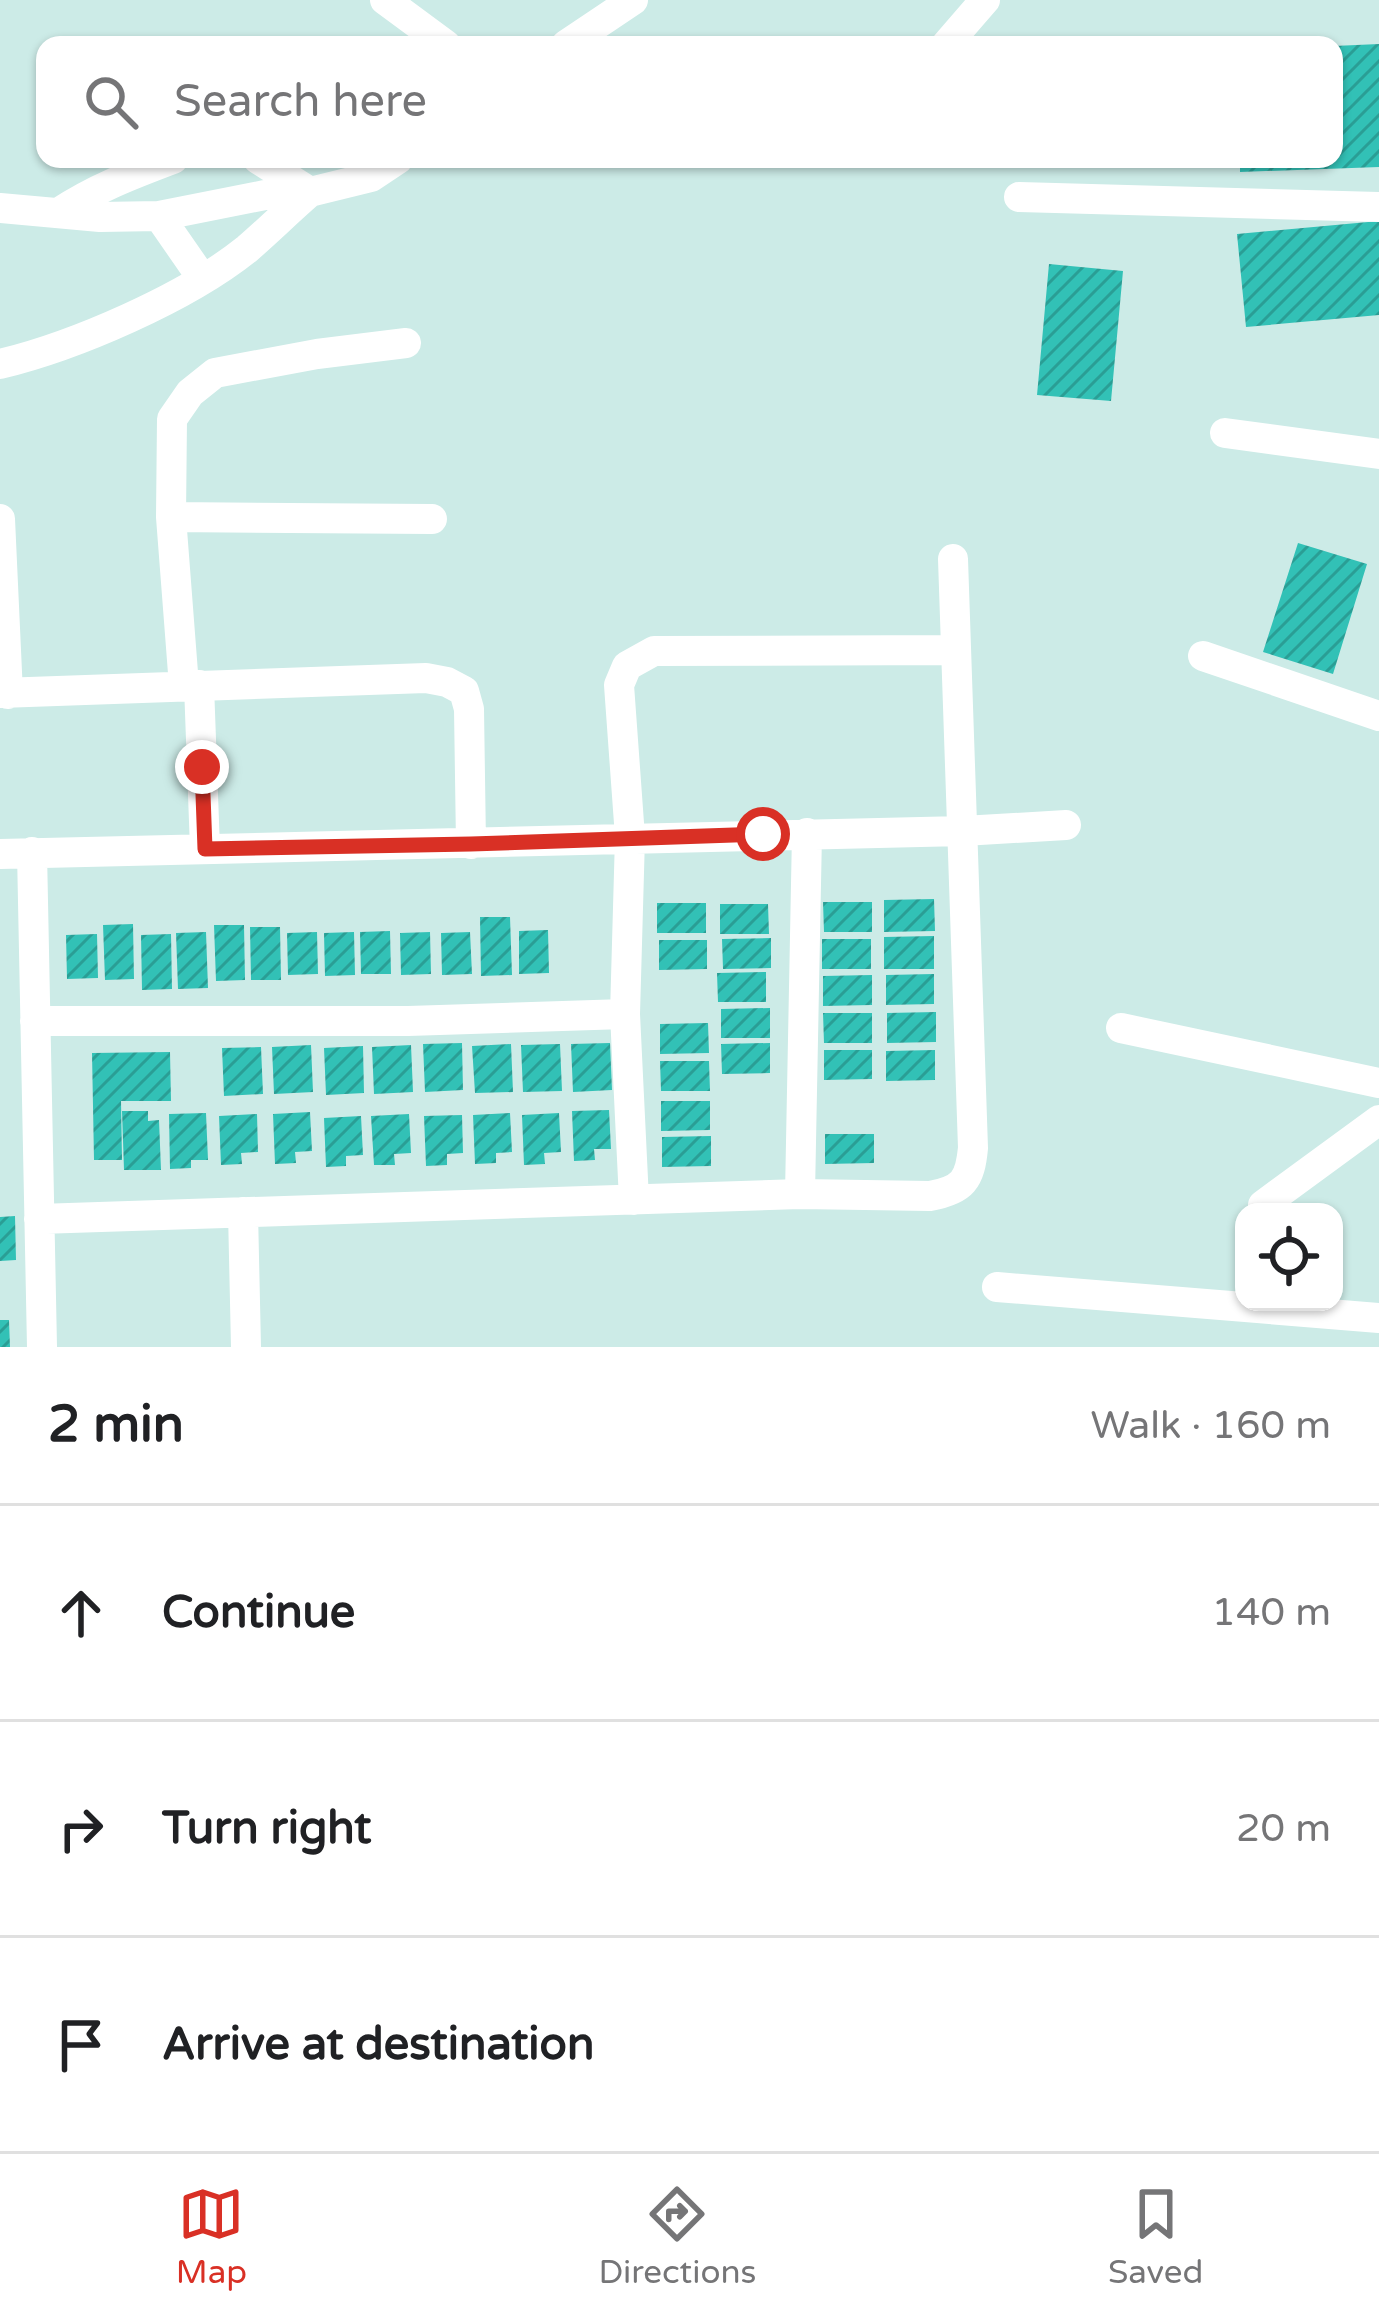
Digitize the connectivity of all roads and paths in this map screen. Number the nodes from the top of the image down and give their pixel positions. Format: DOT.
graph roads {
  1 [pos="385,0"];
  2 [pos="633,0"];
  3 [pos="986,0"];
  4 [pos="434,36"];
  5 [pos="579,36"];
  6 [pos="954,36"];
  7 [pos="149,168"];
  8 [pos="272,168"];
  9 [pos="384,168"];
  10 [pos="310,192"];
  11 [pos="1019,197"];
  12 [pos="1379,207"];
  13 [pos="0,208"];
  14 [pos="58,213"];
  15 [pos="159,216"];
  16 [pos="202,278"];
  17 [pos="406,343"];
  18 [pos="0,364"];
  19 [pos="1226,433"];
  20 [pos="1379,454"];
  21 [pos="171,517"];
  22 [pos="0,519"];
  23 [pos="432,519"];
  24 [pos="952,559"];
  25 [pos="956,650"];
  26 [pos="1203,656"];
  27 [pos="192,686"];
  28 [pos="4,693"];
  29 [pos="1379,716"];
  30 [pos="1066,825"];
  31 [pos="963,831"];
  32 [pos="807,833"];
  33 [pos="630,837"];
  34 [pos="471,844"];
  35 [pos="205,849"];
  36 [pos="32,852"];
  37 [pos="0,854"];
  38 [pos="625,1014"];
  39 [pos="35,1021"];
  40 [pos="1121,1028"];
  41 [pos="1379,1083"];
  42 [pos="1379,1120"];
  43 [pos="800,1194"];
  44 [pos="634,1199"];
  45 [pos="1266,1203"];
  46 [pos="243,1212"];
  47 [pos="39,1219"];
  48 [pos="998,1287"];
  49 [pos="1379,1318"];
  50 [pos="42,1347"];
  51 [pos="246,1347"];
  1 -- 4 [label="street"];
  2 -- 5 [label="street"];
  3 -- 6 [label="street"];
  7 -- 14 [label="street"];
  8 -- 10 [label="street"];
  9 -- 10 [label="street"];
  10 -- 15 [label="street"];
  10 -- 16 [label="street"];
  11 -- 12 [label="street"];
  13 -- 14 [label="street"];
  14 -- 15 [label="street"];
  15 -- 16 [label="street"];
  16 -- 18 [label="street"];
  17 -- 21 [label="street"];
  19 -- 20 [label="street"];
  21 -- 23 [label="street"];
  21 -- 27 [label="street"];
  22 -- 28 [label="street"];
  24 -- 25 [label="street"];
  25 -- 31 [label="street"];
  25 -- 33 [label="street"];
  26 -- 29 [label="street"];
  27 -- 28 [label="street"];
  27 -- 34 [label="street"];
  27 -- 35 [label="street"];
  30 -- 31 [label="street"];
  31 -- 32 [label="street"];
  31 -- 43 [label="street"];
  32 -- 33 [label="street"];
  32 -- 43 [label="street"];
  33 -- 34 [label="street"];
  33 -- 38 [label="street"];
  34 -- 35 [label="street"];
  35 -- 36 [label="street"];
  36 -- 37 [label="street"];
  36 -- 39 [label="street"];
  38 -- 39 [label="street"];
  38 -- 44 [label="street"];
  39 -- 47 [label="street"];
  40 -- 41 [label="street"];
  42 -- 45 [label="street"];
  43 -- 44 [label="street"];
  44 -- 46 [label="street"];
  46 -- 47 [label="street"];
  46 -- 51 [label="street"];
  47 -- 50 [label="street"];
  48 -- 49 [label="street"];
}
